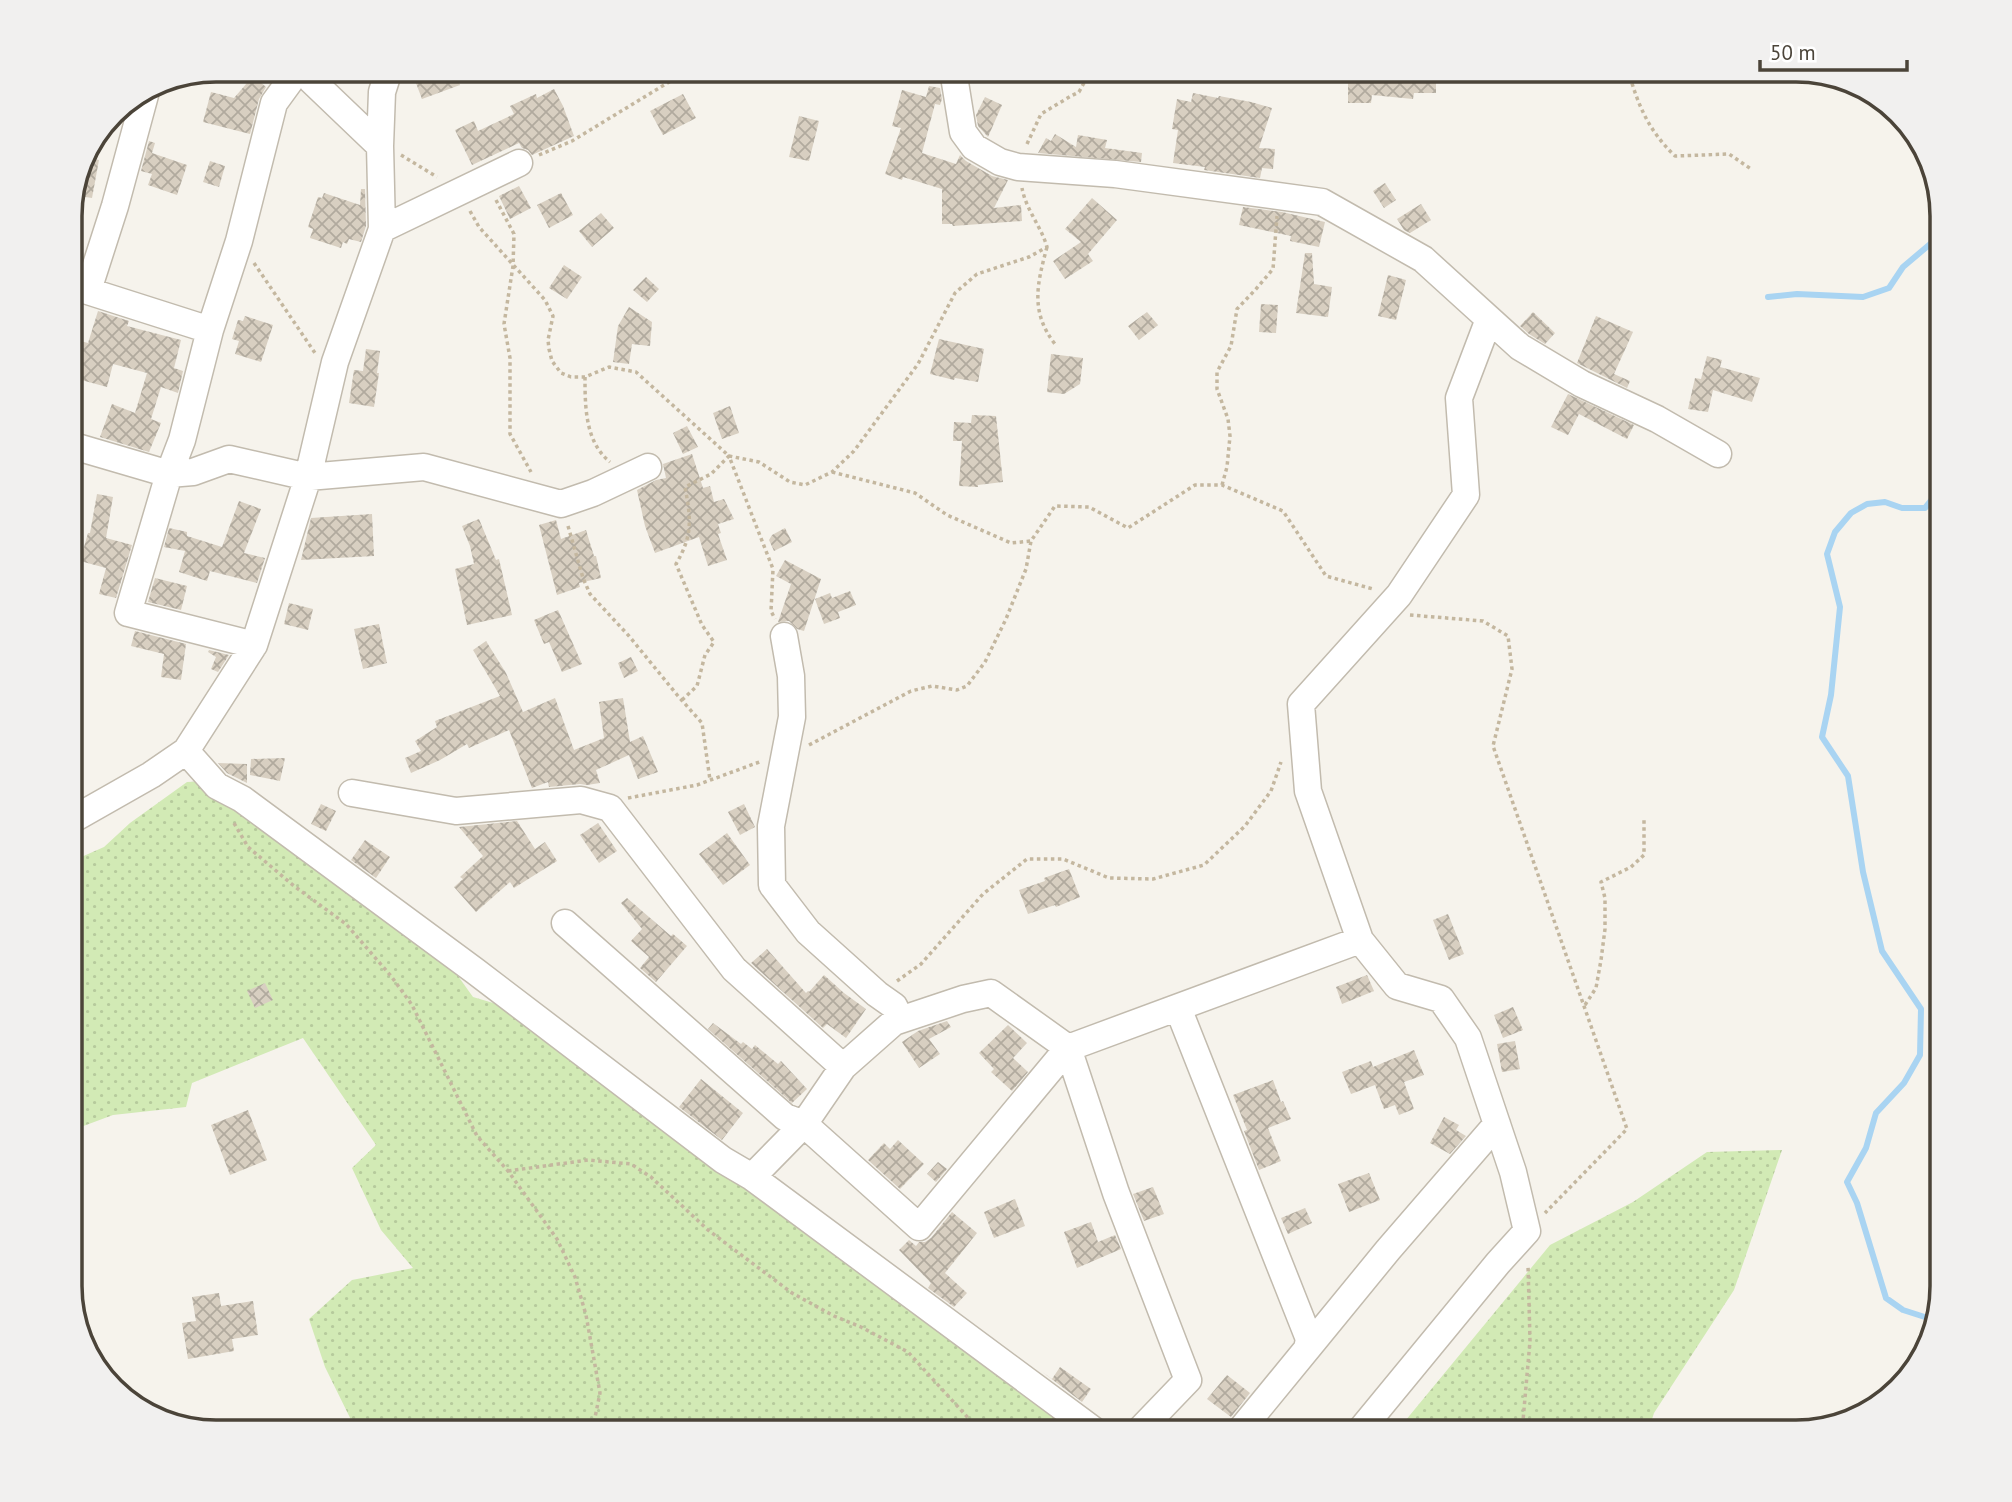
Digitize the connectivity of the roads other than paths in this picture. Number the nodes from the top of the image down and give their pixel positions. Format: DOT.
graph roads {
  1 [pos="290,83"];
  2 [pos="314,83"];
  3 [pos="385,83"];
  4 [pos="955,83"];
  5 [pos="142,105"];
  6 [pos="380,146"];
  7 [pos="519,163"];
  8 [pos="382,229"];
  9 [pos="83,279"];
  10 [pos="83,289"];
  11 [pos="1489,319"];
  12 [pos="210,330"];
  13 [pos="83,449"];
  14 [pos="1718,454"];
  15 [pos="638,472"];
  16 [pos="169,474"];
  17 [pos="308,477"];
  18 [pos="784,636"];
  19 [pos="254,645"];
  20 [pos="186,751"];
  21 [pos="352,793"];
  22 [pos="83,814"];
  23 [pos="565,923"];
  24 [pos="1360,940"];
  25 [pos="1178,1007"];
  26 [pos="894,1022"];
  27 [pos="1068,1048"];
  28 [pos="843,1068"];
  29 [pos="804,1124"];
  30 [pos="1497,1124"];
  31 [pos="752,1177"];
  32 [pos="1307,1349"];
  33 [pos="1080,1420"];
  34 [pos="1150,1420"];
  35 [pos="1249,1420"];
  36 [pos="1369,1420"];
  1 -- 12 [label="street"];
  2 -- 6 [label="street"];
  3 -- 6 [label="street"];
  4 -- 11 [label="street"];
  5 -- 9 [label="street"];
  6 -- 8 [label="street"];
  7 -- 8 [label="street"];
  8 -- 17 [label="street"];
  10 -- 12 [label="street"];
  11 -- 14 [label="street"];
  11 -- 24 [label="street"];
  12 -- 16 [label="street"];
  13 -- 16 [label="street"];
  15 -- 17 [label="street"];
  16 -- 17 [label="street"];
  16 -- 19 [label="street"];
  17 -- 19 [label="street"];
  18 -- 26 [label="street"];
  19 -- 20 [label="street"];
  20 -- 22 [label="street"];
  20 -- 31 [label="street"];
  21 -- 28 [label="street"];
  23 -- 29 [label="street"];
  24 -- 25 [label="street"];
  24 -- 30 [label="street"];
  25 -- 27 [label="street"];
  25 -- 32 [label="street"];
  26 -- 27 [label="street"];
  26 -- 28 [label="street"];
  27 -- 29 [label="street"];
  27 -- 34 [label="street"];
  28 -- 29 [label="street"];
  29 -- 31 [label="street"];
  30 -- 32 [label="street"];
  30 -- 36 [label="street"];
  31 -- 33 [label="street"];
  32 -- 35 [label="street"];
}
